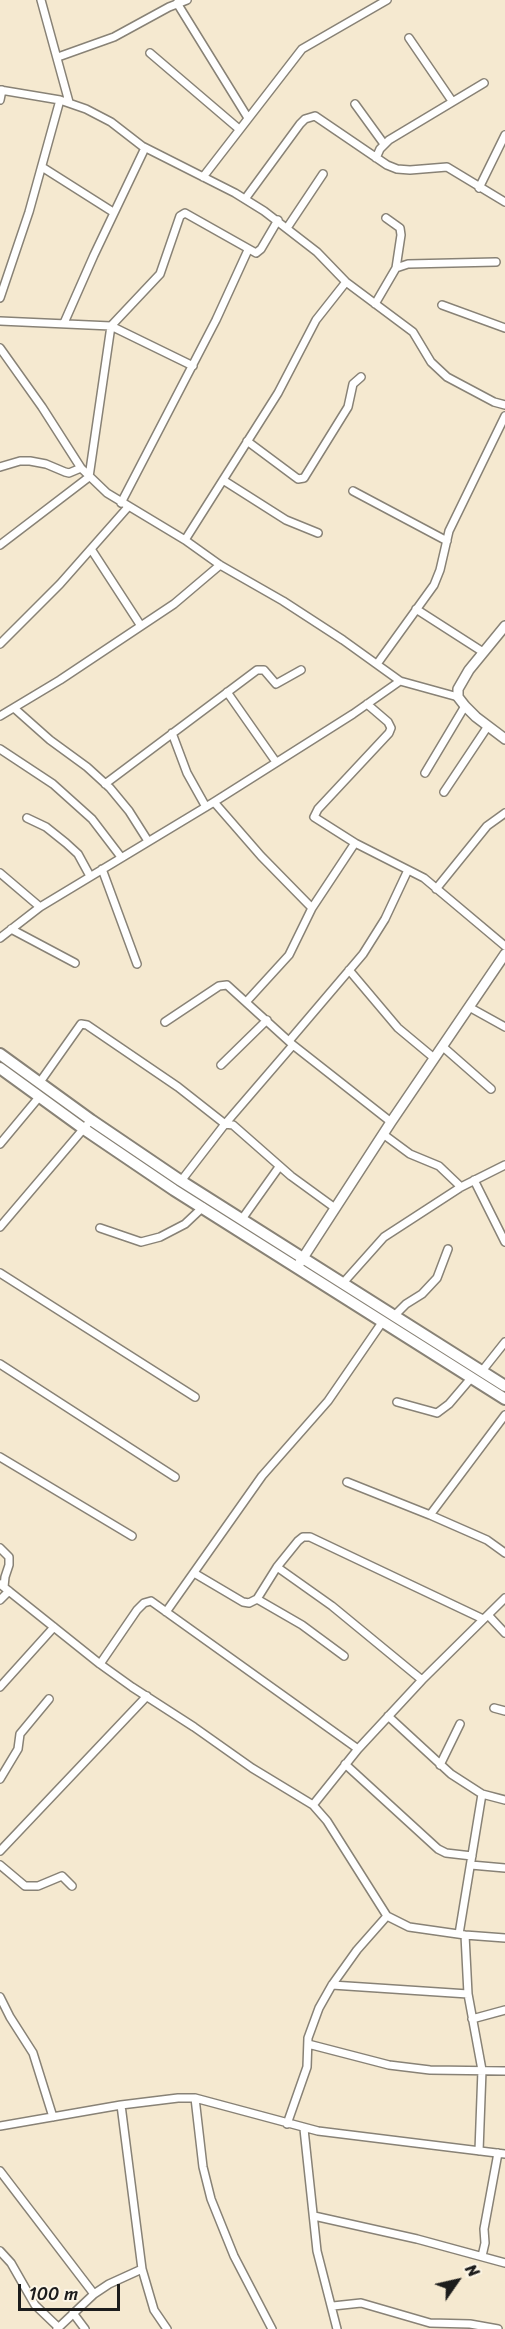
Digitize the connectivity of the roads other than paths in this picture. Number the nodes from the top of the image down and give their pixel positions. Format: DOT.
graph roads {
  1 [pos="41,0"];
  2 [pos="187,0"];
  3 [pos="387,0"];
  4 [pos="171,3"];
  5 [pos="410,38"];
  6 [pos="150,53"];
  7 [pos="57,57"];
  8 [pos="484,82"];
  9 [pos="1,90"];
  10 [pos="0,100"];
  11 [pos="60,100"];
  12 [pos="453,101"];
  13 [pos="69,102"];
  14 [pos="355,104"];
  15 [pos="248,118"];
  16 [pos="239,129"];
  17 [pos="505,135"];
  18 [pos="384,144"];
  19 [pos="145,148"];
  20 [pos="376,158"];
  21 [pos="42,167"];
  22 [pos="323,174"];
  23 [pos="202,177"];
  24 [pos="479,188"];
  25 [pos="245,199"];
  26 [pos="505,202"];
  27 [pos="113,212"];
  28 [pos="386,218"];
  29 [pos="278,220"];
  30 [pos="286,228"];
  31 [pos="248,250"];
  32 [pos="496,262"];
  33 [pos="396,268"];
  34 [pos="346,282"];
  35 [pos="0,298"];
  36 [pos="375,304"];
  37 [pos="442,305"];
  38 [pos="0,321"];
  39 [pos="64,323"];
  40 [pos="111,326"];
  41 [pos="505,328"];
  42 [pos="0,348"];
  43 [pos="192,366"];
  44 [pos="361,377"];
  45 [pos="505,405"];
  46 [pos="505,416"];
  47 [pos="247,441"];
  48 [pos="0,467"];
  49 [pos="81,468"];
  50 [pos="89,477"];
  51 [pos="222,480"];
  52 [pos="353,491"];
  53 [pos="121,503"];
  54 [pos="128,507"];
  55 [pos="318,534"];
  56 [pos="185,540"];
  57 [pos="447,541"];
  58 [pos="0,545"];
  59 [pos="91,549"];
  60 [pos="220,565"];
  61 [pos="416,609"];
  62 [pos="141,626"];
  63 [pos="505,626"];
  64 [pos="0,644"];
  65 [pos="483,652"];
  66 [pos="377,664"];
  67 [pos="301,670"];
  68 [pos="400,681"];
  69 [pos="227,692"];
  70 [pos="458,697"];
  71 [pos="367,704"];
  72 [pos="465,706"];
  73 [pos="14,708"];
  74 [pos="0,716"];
  75 [pos="488,726"];
  76 [pos="172,733"];
  77 [pos="505,738"];
  78 [pos="0,749"];
  79 [pos="276,762"];
  80 [pos="425,773"];
  81 [pos="105,784"];
  82 [pos="444,792"];
  83 [pos="214,802"];
  84 [pos="206,807"];
  85 [pos="505,813"];
  86 [pos="27,818"];
  87 [pos="148,841"];
  88 [pos="355,843"];
  89 [pos="121,857"];
  90 [pos="102,869"];
  91 [pos="408,870"];
  92 [pos="0,873"];
  93 [pos="90,876"];
  94 [pos="436,889"];
  95 [pos="40,907"];
  96 [pos="312,908"];
  97 [pos="11,929"];
  98 [pos="0,938"];
  99 [pos="505,946"];
  100 [pos="505,954"];
  101 [pos="75,963"];
  102 [pos="137,964"];
  103 [pos="349,970"];
  104 [pos="247,1001"];
  105 [pos="469,1007"];
  106 [pos="267,1020"];
  107 [pos="165,1022"];
  108 [pos="505,1027"];
  109 [pos="291,1043"];
  110 [pos="442,1046"];
  111 [pos="0,1054"];
  112 [pos="434,1058"];
  113 [pos="221,1065"];
  114 [pos="0,1068"];
  115 [pos="40,1082"];
  116 [pos="491,1089"];
  117 [pos="40,1096"];
  118 [pos="391,1122"];
  119 [pos="88,1124"];
  120 [pos="225,1124"];
  121 [pos="383,1134"];
  122 [pos="0,1144"];
  123 [pos="505,1165"];
  124 [pos="279,1167"];
  125 [pos="474,1180"];
  126 [pos="181,1181"];
  127 [pos="461,1187"];
  128 [pos="203,1207"];
  129 [pos="334,1208"];
  130 [pos="242,1218"];
  131 [pos="0,1227"];
  132 [pos="100,1228"];
  133 [pos="505,1242"];
  134 [pos="448,1249"];
  135 [pos="300,1261"];
  136 [pos="0,1273"];
  137 [pos="343,1283"];
  138 [pos="395,1315"];
  139 [pos="383,1321"];
  140 [pos="505,1342"];
  141 [pos="0,1364"];
  142 [pos="482,1371"];
  143 [pos="472,1377"];
  144 [pos="505,1386"];
  145 [pos="195,1397"];
  146 [pos="505,1399"];
  147 [pos="397,1402"];
  148 [pos="505,1415"];
  149 [pos="0,1457"];
  150 [pos="175,1477"];
  151 [pos="347,1482"];
  152 [pos="430,1515"];
  153 [pos="132,1536"];
  154 [pos="0,1548"];
  155 [pos="505,1553"];
  156 [pos="277,1567"];
  157 [pos="194,1573"];
  158 [pos="4,1588"];
  159 [pos="505,1598"];
  160 [pos="257,1599"];
  161 [pos="0,1600"];
  162 [pos="166,1612"];
  163 [pos="486,1617"];
  164 [pos="54,1627"];
  165 [pos="505,1633"];
  166 [pos="344,1656"];
  167 [pos="100,1664"];
  168 [pos="422,1680"];
  169 [pos="0,1687"];
  170 [pos="147,1696"];
  171 [pos="49,1699"];
  172 [pos="494,1708"];
  173 [pos="505,1711"];
  174 [pos="388,1716"];
  175 [pos="460,1724"];
  176 [pos="358,1749"];
  177 [pos="345,1764"];
  178 [pos="440,1765"];
  179 [pos="0,1779"];
  180 [pos="482,1794"];
  181 [pos="505,1800"];
  182 [pos="313,1805"];
  183 [pos="0,1851"];
  184 [pos="472,1856"];
  185 [pos="0,1865"];
  186 [pos="471,1865"];
  187 [pos="505,1868"];
  188 [pos="72,1886"];
  189 [pos="387,1916"];
  190 [pos="462,1935"];
  191 [pos="505,1938"];
  192 [pos="332,1985"];
  193 [pos="468,1994"];
  194 [pos="0,1997"];
  195 [pos="505,2010"];
  196 [pos="472,2019"];
  197 [pos="308,2044"];
  198 [pos="482,2070"];
  199 [pos="505,2070"];
  200 [pos="195,2098"];
  201 [pos="121,2105"];
  202 [pos="53,2117"];
  203 [pos="287,2124"];
  204 [pos="0,2126"];
  205 [pos="304,2129"];
  206 [pos="479,2151"];
  207 [pos="502,2154"];
  208 [pos="0,2171"];
  209 [pos="314,2216"];
  210 [pos="0,2251"];
  211 [pos="482,2256"];
  212 [pos="505,2263"];
  213 [pos="142,2269"];
  214 [pos="94,2294"];
  215 [pos="333,2306"];
  216 [pos="73,2313"];
  217 [pos="58,2328"];
  218 [pos="85,2329"];
  219 [pos="167,2329"];
  220 [pos="272,2329"];
  221 [pos="337,2329"];
  222 [pos="498,2329"];
  1 -- 7 [label="street"];
  2 -- 4 [label="street"];
  3 -- 15 [label="street"];
  4 -- 7 [label="street"];
  4 -- 15 [label="street"];
  5 -- 12 [label="street"];
  6 -- 16 [label="street"];
  7 -- 13 [label="street"];
  8 -- 12 [label="street"];
  9 -- 10 [label="street"];
  9 -- 11 [label="street"];
  11 -- 13 [label="street"];
  11 -- 21 [label="street"];
  12 -- 18 [label="street"];
  13 -- 19 [label="street"];
  14 -- 18 [label="street"];
  15 -- 16 [label="street"];
  16 -- 23 [label="street"];
  17 -- 24 [label="street"];
  18 -- 20 [label="street"];
  19 -- 23 [label="street"];
  19 -- 27 [label="street"];
  20 -- 24 [label="street"];
  20 -- 25 [label="street"];
  21 -- 27 [label="street"];
  21 -- 35 [label="street"];
  22 -- 30 [label="street"];
  23 -- 25 [label="street"];
  24 -- 26 [label="street"];
  25 -- 29 [label="street"];
  27 -- 39 [label="street"];
  28 -- 33 [label="street"];
  29 -- 30 [label="street"];
  29 -- 31 [label="street"];
  30 -- 34 [label="street"];
  31 -- 40 [label="street"];
  31 -- 43 [label="street"];
  32 -- 33 [label="street"];
  33 -- 36 [label="street"];
  34 -- 36 [label="street"];
  34 -- 47 [label="street"];
  36 -- 45 [label="street"];
  37 -- 41 [label="street"];
  38 -- 39 [label="street"];
  39 -- 40 [label="street"];
  40 -- 43 [label="street"];
  40 -- 50 [label="street"];
  42 -- 49 [label="street"];
  43 -- 53 [label="street"];
  44 -- 47 [label="street"];
  46 -- 57 [label="street"];
  47 -- 51 [label="street"];
  48 -- 49 [label="street"];
  49 -- 50 [label="street"];
  50 -- 53 [label="street"];
  50 -- 58 [label="street"];
  51 -- 55 [label="street"];
  51 -- 56 [label="street"];
  52 -- 57 [label="street"];
  53 -- 54 [label="street"];
  54 -- 56 [label="street"];
  54 -- 59 [label="street"];
  56 -- 60 [label="street"];
  57 -- 61 [label="street"];
  59 -- 62 [label="street"];
  59 -- 64 [label="street"];
  60 -- 62 [label="street"];
  60 -- 66 [label="street"];
  61 -- 65 [label="street"];
  61 -- 66 [label="street"];
  62 -- 73 [label="street"];
  63 -- 65 [label="street"];
  65 -- 70 [label="street"];
  66 -- 68 [label="street"];
  67 -- 69 [label="street"];
  68 -- 70 [label="street"];
  68 -- 71 [label="street"];
  69 -- 76 [label="street"];
  69 -- 79 [label="street"];
  70 -- 72 [label="street"];
  71 -- 79 [label="street"];
  71 -- 88 [label="street"];
  72 -- 75 [label="street"];
  72 -- 80 [label="street"];
  73 -- 74 [label="street"];
  73 -- 81 [label="street"];
  75 -- 77 [label="street"];
  75 -- 82 [label="street"];
  76 -- 81 [label="street"];
  76 -- 84 [label="street"];
  78 -- 89 [label="street"];
  79 -- 83 [label="street"];
  81 -- 87 [label="street"];
  83 -- 84 [label="street"];
  83 -- 96 [label="street"];
  84 -- 87 [label="street"];
  85 -- 94 [label="street"];
  86 -- 93 [label="street"];
  87 -- 89 [label="street"];
  88 -- 91 [label="street"];
  88 -- 96 [label="street"];
  89 -- 90 [label="street"];
  90 -- 93 [label="street"];
  90 -- 102 [label="street"];
  91 -- 94 [label="street"];
  91 -- 103 [label="street"];
  92 -- 95 [label="street"];
  93 -- 95 [label="street"];
  94 -- 99 [label="street"];
  95 -- 97 [label="street"];
  96 -- 104 [label="street"];
  97 -- 98 [label="street"];
  97 -- 101 [label="street"];
  100 -- 105 [label="street"];
  103 -- 109 [label="street"];
  103 -- 112 [label="street"];
  104 -- 106 [label="street"];
  104 -- 107 [label="street"];
  105 -- 108 [label="street"];
  105 -- 110 [label="street"];
  106 -- 109 [label="street"];
  106 -- 113 [label="street"];
  109 -- 118 [label="street"];
  109 -- 120 [label="street"];
  110 -- 112 [label="street"];
  110 -- 116 [label="street"];
  111 -- 115 [label="main road"];
  112 -- 118 [label="street"];
  114 -- 117 [label="main road"];
  115 -- 119 [label="main road"];
  115 -- 120 [label="street"];
  117 -- 119 [label="main road"];
  117 -- 122 [label="street"];
  118 -- 121 [label="street"];
  119 -- 126 [label="main road"];
  119 -- 128 [label="main road"];
  119 -- 131 [label="street"];
  120 -- 124 [label="street"];
  120 -- 126 [label="street"];
  121 -- 127 [label="street"];
  121 -- 129 [label="street"];
  123 -- 125 [label="street"];
  124 -- 129 [label="street"];
  124 -- 130 [label="street"];
  125 -- 127 [label="street"];
  125 -- 133 [label="street"];
  126 -- 130 [label="main road"];
  127 -- 137 [label="street"];
  128 -- 132 [label="street"];
  128 -- 135 [label="main road"];
  129 -- 135 [label="street"];
  130 -- 135 [label="main road"];
  134 -- 138 [label="street"];
  135 -- 137 [label="main road"];
  135 -- 139 [label="main road"];
  136 -- 145 [label="street"];
  137 -- 138 [label="main road"];
  138 -- 142 [label="main road"];
  139 -- 143 [label="main road"];
  139 -- 157 [label="street"];
  140 -- 142 [label="street"];
  141 -- 150 [label="street"];
  142 -- 144 [label="main road"];
  143 -- 146 [label="main road"];
  143 -- 147 [label="street"];
  148 -- 152 [label="street"];
  149 -- 153 [label="street"];
  151 -- 152 [label="street"];
  152 -- 155 [label="street"];
  154 -- 158 [label="street"];
  156 -- 160 [label="street"];
  156 -- 163 [label="street"];
  156 -- 168 [label="street"];
  157 -- 160 [label="street"];
  157 -- 162 [label="street"];
  158 -- 161 [label="street"];
  158 -- 164 [label="street"];
  159 -- 163 [label="street"];
  160 -- 166 [label="street"];
  162 -- 167 [label="street"];
  162 -- 176 [label="street"];
  163 -- 165 [label="street"];
  163 -- 168 [label="street"];
  164 -- 167 [label="street"];
  164 -- 169 [label="street"];
  167 -- 170 [label="street"];
  168 -- 174 [label="street"];
  170 -- 182 [label="street"];
  170 -- 183 [label="street"];
  171 -- 179 [label="street"];
  172 -- 173 [label="street"];
  174 -- 176 [label="street"];
  174 -- 178 [label="street"];
  175 -- 178 [label="street"];
  176 -- 177 [label="street"];
  177 -- 182 [label="street"];
  177 -- 184 [label="street"];
  178 -- 180 [label="street"];
  180 -- 181 [label="street"];
  180 -- 184 [label="street"];
  182 -- 189 [label="street"];
  184 -- 186 [label="street"];
  185 -- 188 [label="street"];
  186 -- 187 [label="street"];
  186 -- 190 [label="street"];
  189 -- 190 [label="street"];
  189 -- 192 [label="street"];
  190 -- 191 [label="street"];
  190 -- 193 [label="street"];
  192 -- 193 [label="street"];
  192 -- 197 [label="street"];
  193 -- 196 [label="street"];
  194 -- 202 [label="street"];
  195 -- 196 [label="street"];
  196 -- 198 [label="street"];
  197 -- 198 [label="street"];
  197 -- 203 [label="street"];
  198 -- 199 [label="street"];
  198 -- 206 [label="street"];
  200 -- 201 [label="street"];
  200 -- 203 [label="street"];
  200 -- 220 [label="street"];
  201 -- 202 [label="street"];
  201 -- 213 [label="street"];
  202 -- 204 [label="street"];
  203 -- 205 [label="street"];
  205 -- 206 [label="street"];
  205 -- 209 [label="street"];
  206 -- 207 [label="street"];
  207 -- 211 [label="street"];
  208 -- 214 [label="street"];
  209 -- 211 [label="street"];
  209 -- 215 [label="street"];
  210 -- 217 [label="street"];
  211 -- 212 [label="street"];
  213 -- 214 [label="street"];
  213 -- 219 [label="street"];
  214 -- 216 [label="street"];
  215 -- 221 [label="street"];
  215 -- 222 [label="street"];
  216 -- 217 [label="street"];
  216 -- 218 [label="street"];
}
